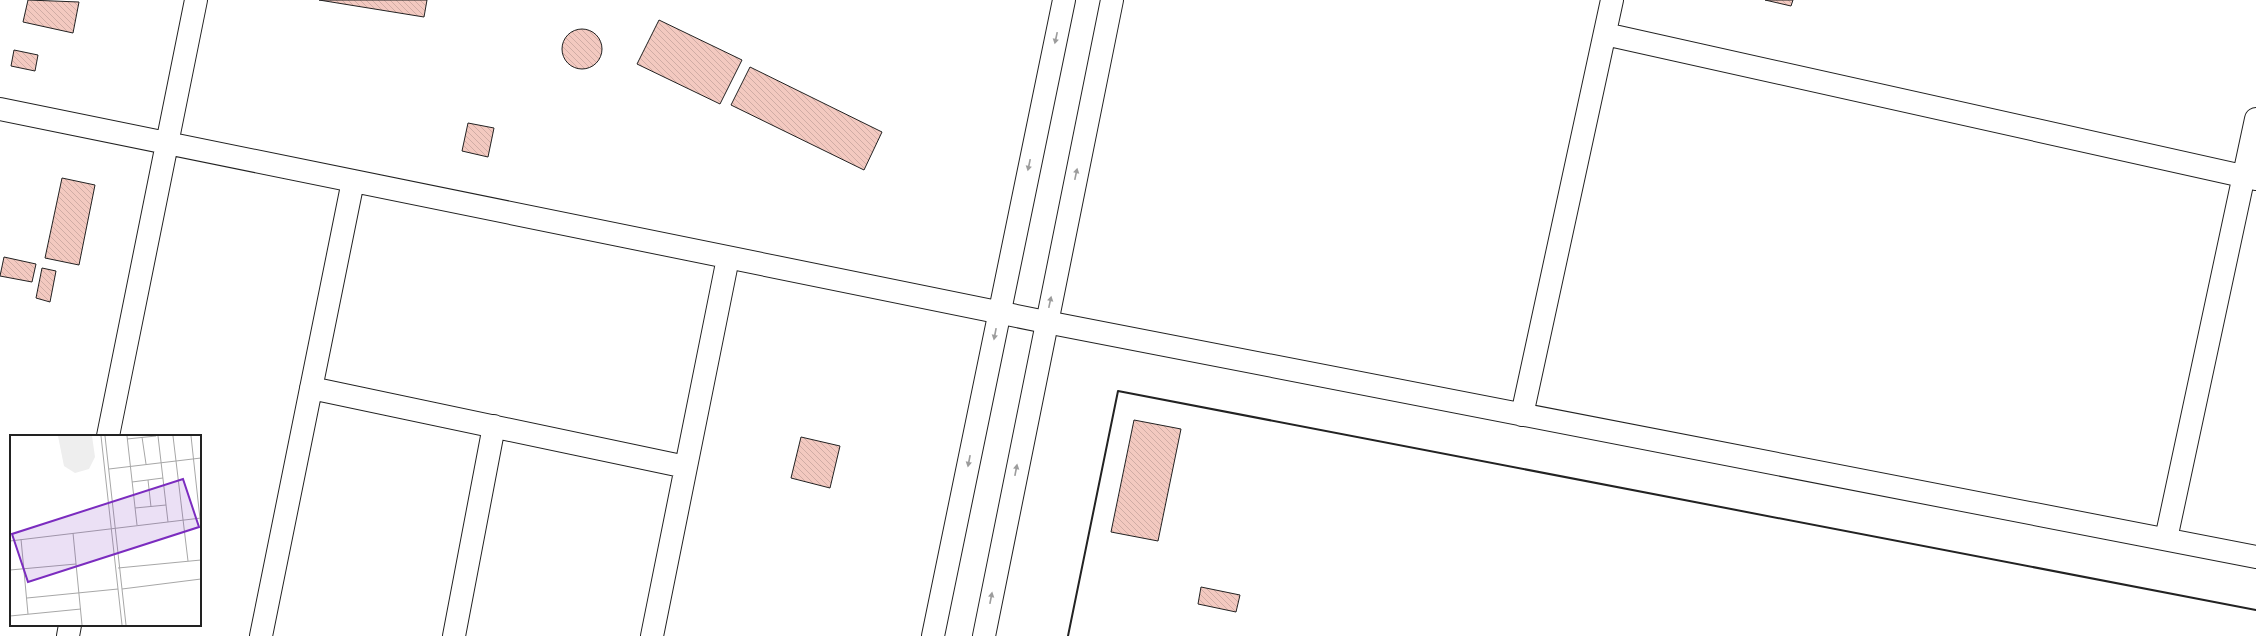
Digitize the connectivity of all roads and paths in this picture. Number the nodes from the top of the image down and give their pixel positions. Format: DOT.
graph roads {
  1 [pos="196,0"];
  2 [pos="1064,0"];
  3 [pos="1112,0"];
  4 [pos="1612,0"];
  5 [pos="1605,34"];
  6 [pos="0,109"];
  7 [pos="2256,119"];
  8 [pos="167,143"];
  9 [pos="2250,177"];
  10 [pos="353,181"];
  11 [pos="728,258"];
  12 [pos="999,313"];
  13 [pos="1046,322"];
  14 [pos="312,388"];
  15 [pos="1522,415"];
  16 [pos="494,426"];
  17 [pos="108,435"];
  18 [pos="686,467"];
  19 [pos="2166,539"];
  20 [pos="2256,557"];
  21 [pos="70,626"];
  22 [pos="68,636"];
  23 [pos="261,636"];
  24 [pos="454,636"];
  25 [pos="652,636"];
  26 [pos="933,636"];
  27 [pos="984,636"];
  1 -- 8 [label="street"];
  2 -- 12 [label="street, one-way"];
  13 -- 3 [label="street, one-way"];
  4 -- 5 [label="street"];
  5 -- 9 [label="street"];
  5 -- 15 [label="street"];
  6 -- 8 [label="street"];
  7 -- 9 [label="street"];
  8 -- 10 [label="street"];
  8 -- 17 [label="street"];
  9 -- 19 [label="street"];
  10 -- 11 [label="street"];
  10 -- 14 [label="street"];
  11 -- 12 [label="street"];
  11 -- 18 [label="street"];
  12 -- 13 [label="street"];
  12 -- 26 [label="street, one-way"];
  13 -- 15 [label="street"];
  27 -- 13 [label="street, one-way"];
  14 -- 16 [label="street"];
  14 -- 23 [label="street"];
  15 -- 19 [label="street"];
  16 -- 18 [label="street"];
  16 -- 24 [label="street"];
  18 -- 25 [label="street"];
  19 -- 20 [label="street"];
  21 -- 22 [label="street"];
}
